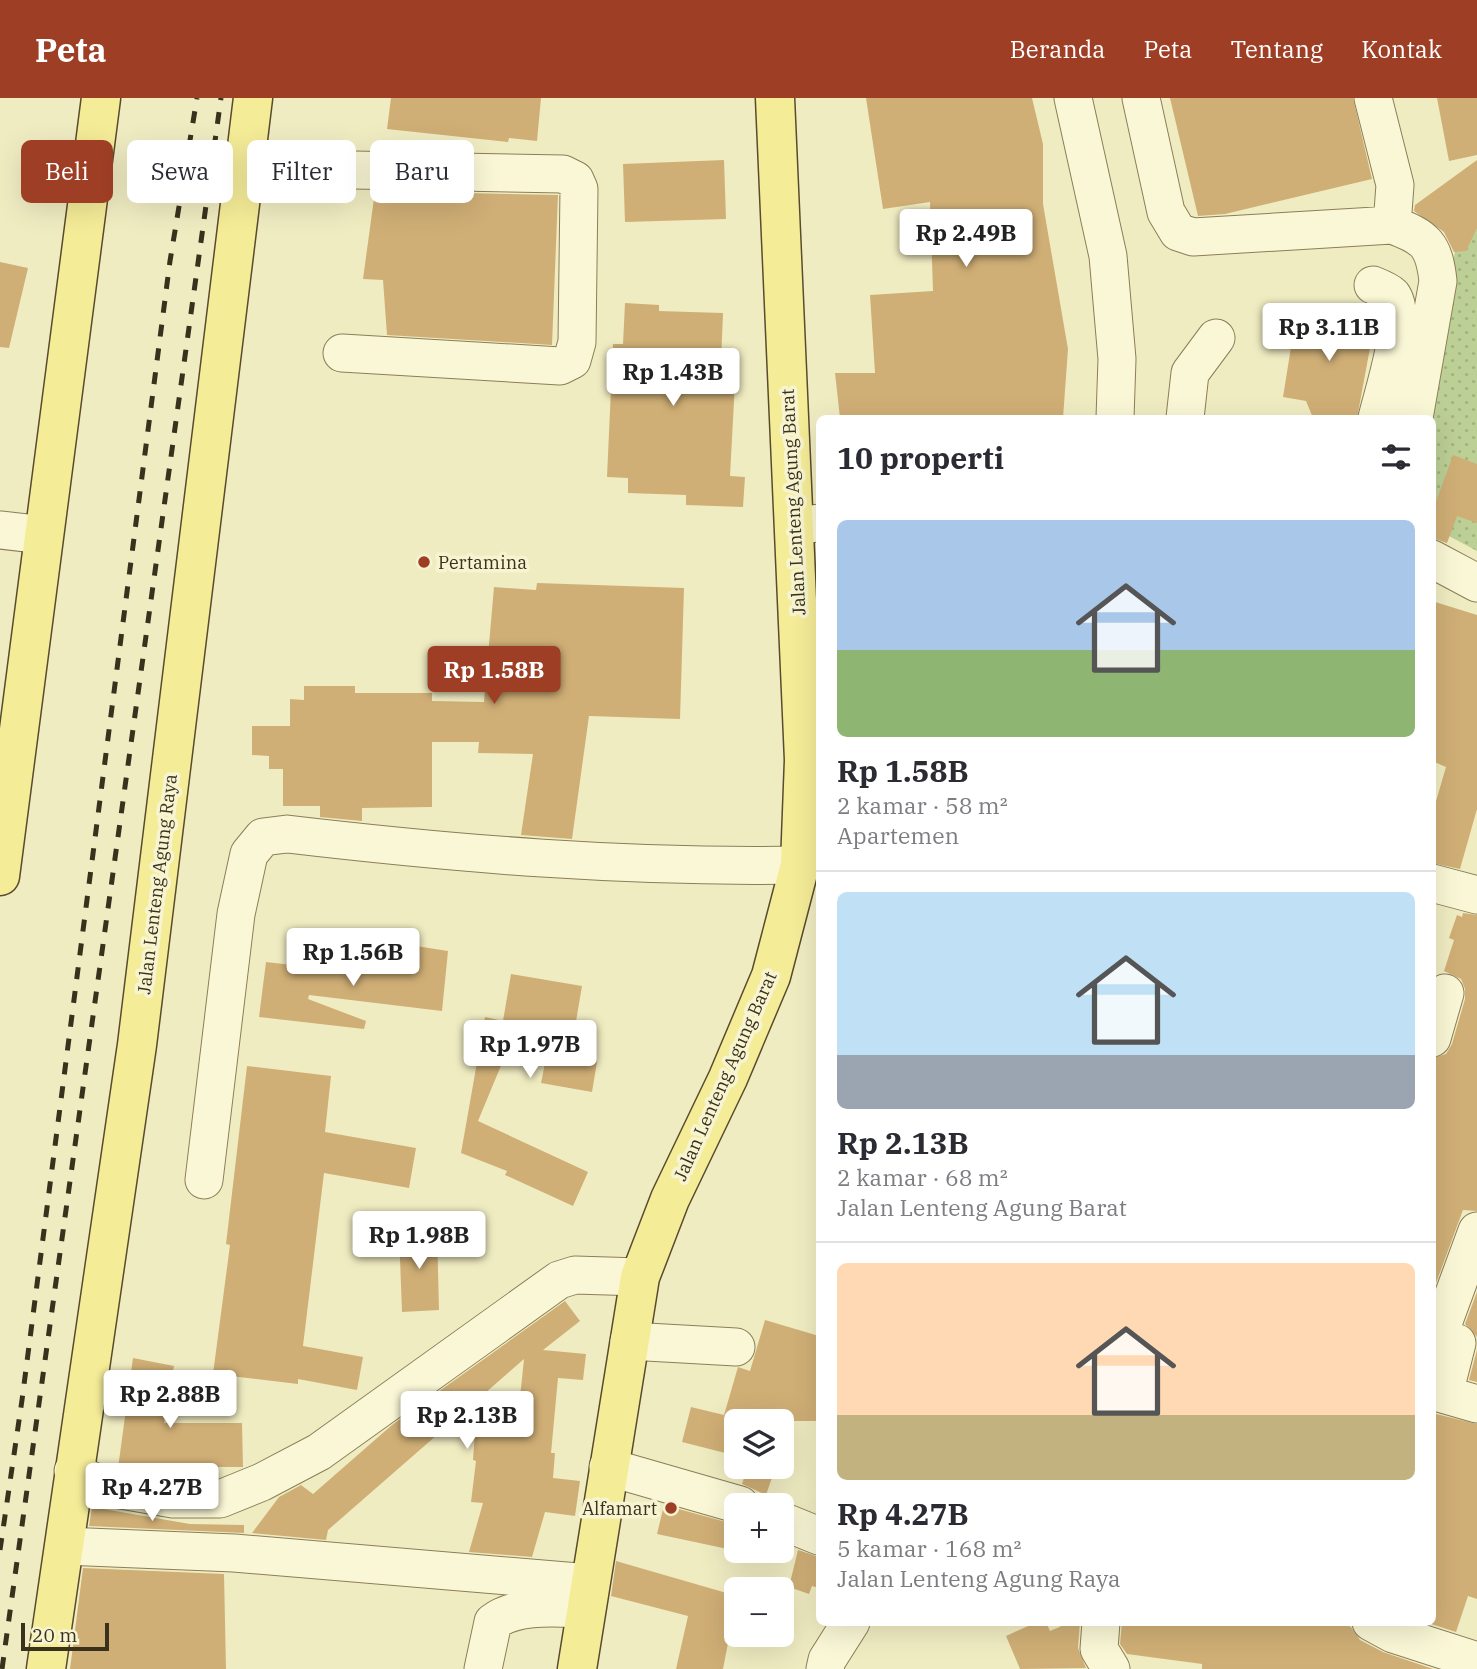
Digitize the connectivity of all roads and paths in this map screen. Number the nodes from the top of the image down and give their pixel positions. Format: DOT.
graph roads {
  1 [pos="101,98"];
  2 [pos="253,98"];
  3 [pos="775,98"];
  4 [pos="1073,98"];
  5 [pos="1141,98"];
  6 [pos="1373,98"];
  7 [pos="356,170"];
  8 [pos="1392,225"];
  9 [pos="1373,285"];
  10 [pos="1216,338"];
  11 [pos="342,353"];
  12 [pos="1115,415"];
  13 [pos="1185,415"];
  14 [pos="1378,415"];
  15 [pos="1415,415"];
  16 [pos="806,525"];
  17 [pos="0,530"];
  18 [pos="44,535"];
  19 [pos="1436,561"];
  20 [pos="1477,583"];
  21 [pos="811,809"];
  22 [pos="1,865"];
  23 [pos="800,865"];
  24 [pos="1436,884"];
  25 [pos="1477,895"];
  26 [pos="204,1180"];
  27 [pos="1477,1231"];
  28 [pos="640,1277"];
  29 [pos="629,1340"];
  30 [pos="736,1347"];
  31 [pos="1451,1396"];
  32 [pos="608,1467"];
  33 [pos="73,1471"];
  34 [pos="724,1500"];
  35 [pos="64,1546"];
  36 [pos="588,1596"];
  37 [pos="849,1626"];
  38 [pos="1101,1626"];
  39 [pos="1378,1626"];
  40 [pos="1477,1661"];
  41 [pos="46,1669"];
  42 [pos="483,1669"];
  43 [pos="578,1669"];
  44 [pos="825,1669"];
  45 [pos="1111,1669"];
  1 -- 18 [label="main road"];
  2 -- 33 [label="main road, Jalan Lenteng Agung Raya"];
  3 -- 16 [label="main road, Jalan Lenteng Agung Barat"];
  4 -- 12 [label="street"];
  5 -- 8 [label="street"];
  6 -- 8 [label="street"];
  7 -- 11 [label="street"];
  8 -- 15 [label="street"];
  9 -- 14 [label="street"];
  10 -- 13 [label="street"];
  16 -- 21 [label="main road, Jalan Lenteng Agung Barat"];
  17 -- 18 [label="street"];
  18 -- 22 [label="main road"];
  19 -- 20 [label="street"];
  21 -- 23 [label="main road, Jalan Lenteng Agung Barat"];
  23 -- 26 [label="street"];
  23 -- 28 [label="main road, Jalan Lenteng Agung Barat"];
  24 -- 25 [label="street"];
  27 -- 31 [label="street"];
  28 -- 29 [label="main road, Jalan Lenteng Agung Barat"];
  28 -- 33 [label="street"];
  29 -- 30 [label="street"];
  29 -- 32 [label="main road, Jalan Lenteng Agung Barat"];
  32 -- 34 [label="street"];
  32 -- 36 [label="main road, Jalan Lenteng Agung Barat"];
  33 -- 35 [label="main road, Jalan Lenteng Agung Raya"];
  35 -- 36 [label="street"];
  35 -- 41 [label="main road, Jalan Lenteng Agung Raya"];
  36 -- 42 [label="street"];
  36 -- 43 [label="main road, Jalan Lenteng Agung Barat"];
  37 -- 44 [label="street"];
  38 -- 45 [label="street"];
  39 -- 40 [label="street"];
}
